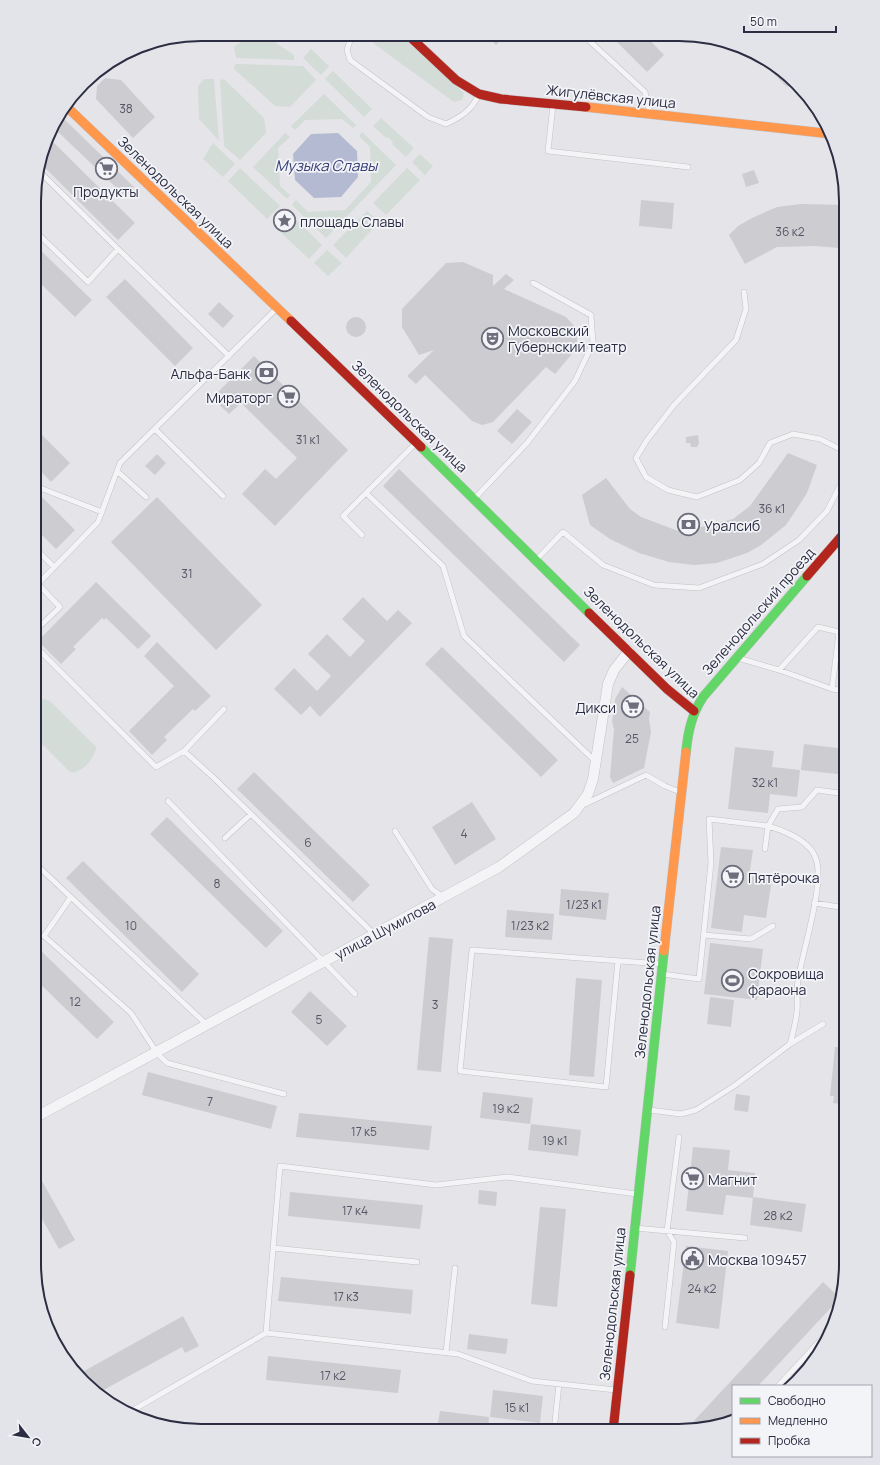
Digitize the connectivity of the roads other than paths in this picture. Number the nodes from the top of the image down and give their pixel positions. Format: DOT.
graph roads {
  1 [pos="350,41"];
  2 [pos="414,41"];
  3 [pos="590,41"];
  4 [pos="479,94"];
  5 [pos="553,104"];
  6 [pos="70,110"];
  7 [pos="651,114"];
  8 [pos="824,133"];
  9 [pos="688,167"];
  10 [pos="43,175"];
  11 [pos="41,237"];
  12 [pos="118,249"];
  13 [pos="533,283"];
  14 [pos="744,292"];
  15 [pos="277,308"];
  16 [pos="229,356"];
  17 [pos="155,429"];
  18 [pos="417,443"];
  19 [pos="839,448"];
  20 [pos="117,471"];
  21 [pos="839,487"];
  22 [pos="41,488"];
  23 [pos="366,493"];
  24 [pos="223,496"];
  25 [pos="146,497"];
  26 [pos="474,499"];
  27 [pos="102,512"];
  28 [pos="362,535"];
  29 [pos="839,539"];
  30 [pos="41,554"];
  31 [pos="536,559"];
  32 [pos="54,567"];
  33 [pos="41,582"];
  34 [pos="41,590"];
  35 [pos="41,625"];
  36 [pos="628,651"];
  37 [pos="41,652"];
  38 [pos="737,658"];
  39 [pos="780,670"];
  40 [pos="832,689"];
  41 [pos="839,690"];
  42 [pos="224,710"];
  43 [pos="694,711"];
  44 [pos="184,751"];
  45 [pos="596,762"];
  46 [pos="681,792"];
  47 [pos="839,793"];
  48 [pos="168,801"];
  49 [pos="574,813"];
  50 [pos="251,814"];
  51 [pos="768,826"];
  52 [pos="395,831"];
  53 [pos="226,838"];
  54 [pos="765,849"];
  55 [pos="42,869"];
  56 [pos="71,897"];
  57 [pos="444,898"];
  58 [pos="814,903"];
  59 [pos="839,907"];
  60 [pos="773,926"];
  61 [pos="375,935"];
  62 [pos="704,935"];
  63 [pos="324,961"];
  64 [pos="618,961"];
  65 [pos="663,964"];
  66 [pos="662,974"];
  67 [pos="355,994"];
  68 [pos="823,1024"];
  69 [pos="207,1025"];
  70 [pos="790,1044"];
  71 [pos="157,1053"];
  72 [pos="284,1094"];
  73 [pos="647,1110"];
  74 [pos="41,1114"];
  75 [pos="679,1137"];
  76 [pos="638,1194"];
  77 [pos="634,1228"];
  78 [pos="667,1231"];
  79 [pos="745,1238"];
  80 [pos="273,1248"];
  81 [pos="418,1262"];
  82 [pos="455,1268"];
  83 [pos="665,1326"];
  84 [pos="266,1333"];
  85 [pos="819,1341"];
  86 [pos="446,1353"];
  87 [pos="559,1384"];
  88 [pos="779,1385"];
  89 [pos="617,1390"];
  90 [pos="134,1410"];
  91 [pos="555,1424"];
  92 [pos="614,1424"];
  1 -- 4 [label="lane"];
  2 -- 4 [label="street, Жигулёвская улица"];
  3 -- 7 [label="lane"];
  4 -- 5 [label="street, Жигулёвская улица"];
  5 -- 7 [label="street, Жигулёвская улица"];
  5 -- 9 [label="lane"];
  6 -- 15 [label="street, Зеленодольская улица"];
  7 -- 8 [label="street, Жигулёвская улица"];
  10 -- 12 [label="lane"];
  11 -- 12 [label="lane"];
  12 -- 16 [label="lane"];
  13 -- 26 [label="lane"];
  14 -- 19 [label="lane"];
  15 -- 16 [label="lane"];
  15 -- 18 [label="street, Зеленодольская улица"];
  16 -- 17 [label="lane"];
  17 -- 20 [label="lane"];
  17 -- 24 [label="lane"];
  18 -- 23 [label="lane"];
  18 -- 26 [label="street, Зеленодольская улица"];
  20 -- 25 [label="lane"];
  20 -- 27 [label="lane"];
  21 -- 31 [label="lane"];
  22 -- 27 [label="lane"];
  23 -- 28 [label="lane"];
  23 -- 45 [label="lane"];
  26 -- 31 [label="street, Зеленодольская улица"];
  27 -- 32 [label="lane"];
  29 -- 38 [label="street, Зеленодольский проезд"];
  30 -- 32 [label="lane"];
  31 -- 36 [label="street, Зеленодольская улица"];
  32 -- 33 [label="lane"];
  34 -- 35 [label="lane"];
  36 -- 43 [label="street, Зеленодольская улица"];
  36 -- 45 [label="street, улица Шумилова"];
  37 -- 44 [label="lane"];
  38 -- 39 [label="lane"];
  38 -- 43 [label="street, Зеленодольский проезд"];
  39 -- 40 [label="lane"];
  39 -- 40 [label="lane"];
  40 -- 41 [label="lane"];
  42 -- 44 [label="lane"];
  43 -- 46 [label="street, Зеленодольская улица"];
  44 -- 50 [label="lane"];
  45 -- 49 [label="street, улица Шумилова"];
  46 -- 49 [label="lane"];
  46 -- 65 [label="street, Зеленодольская улица"];
  47 -- 51 [label="lane"];
  48 -- 63 [label="lane"];
  49 -- 57 [label="street, улица Шумилова"];
  50 -- 53 [label="lane"];
  50 -- 61 [label="lane"];
  51 -- 54 [label="lane"];
  51 -- 58 [label="lane"];
  51 -- 62 [label="lane"];
  52 -- 57 [label="lane"];
  55 -- 56 [label="lane"];
  56 -- 69 [label="lane"];
  56 -- 71 [label="lane"];
  57 -- 61 [label="street, улица Шумилова"];
  58 -- 59 [label="lane"];
  58 -- 70 [label="lane"];
  60 -- 62 [label="lane"];
  61 -- 63 [label="street, улица Шумилова"];
  62 -- 66 [label="lane"];
  63 -- 67 [label="lane"];
  63 -- 69 [label="street, улица Шумилова"];
  64 -- 64 [label="lane"];
  64 -- 65 [label="lane"];
  65 -- 66 [label="street, Зеленодольская улица"];
  66 -- 73 [label="street, Зеленодольская улица"];
  68 -- 70 [label="lane"];
  69 -- 71 [label="street, улица Шумилова"];
  70 -- 73 [label="lane"];
  71 -- 72 [label="lane"];
  71 -- 74 [label="street, улица Шумилова"];
  73 -- 76 [label="street, Зеленодольская улица"];
  75 -- 78 [label="lane"];
  76 -- 77 [label="street, Зеленодольская улица"];
  76 -- 80 [label="lane"];
  77 -- 78 [label="lane"];
  77 -- 89 [label="street, Зеленодольская улица"];
  78 -- 79 [label="lane"];
  78 -- 83 [label="lane"];
  80 -- 81 [label="lane"];
  80 -- 84 [label="lane"];
  82 -- 86 [label="lane"];
  84 -- 86 [label="lane"];
  84 -- 90 [label="lane"];
  85 -- 88 [label="lane"];
  86 -- 87 [label="lane"];
  87 -- 89 [label="lane"];
  87 -- 91 [label="lane"];
  89 -- 92 [label="street, Зеленодольская улица"];
}
